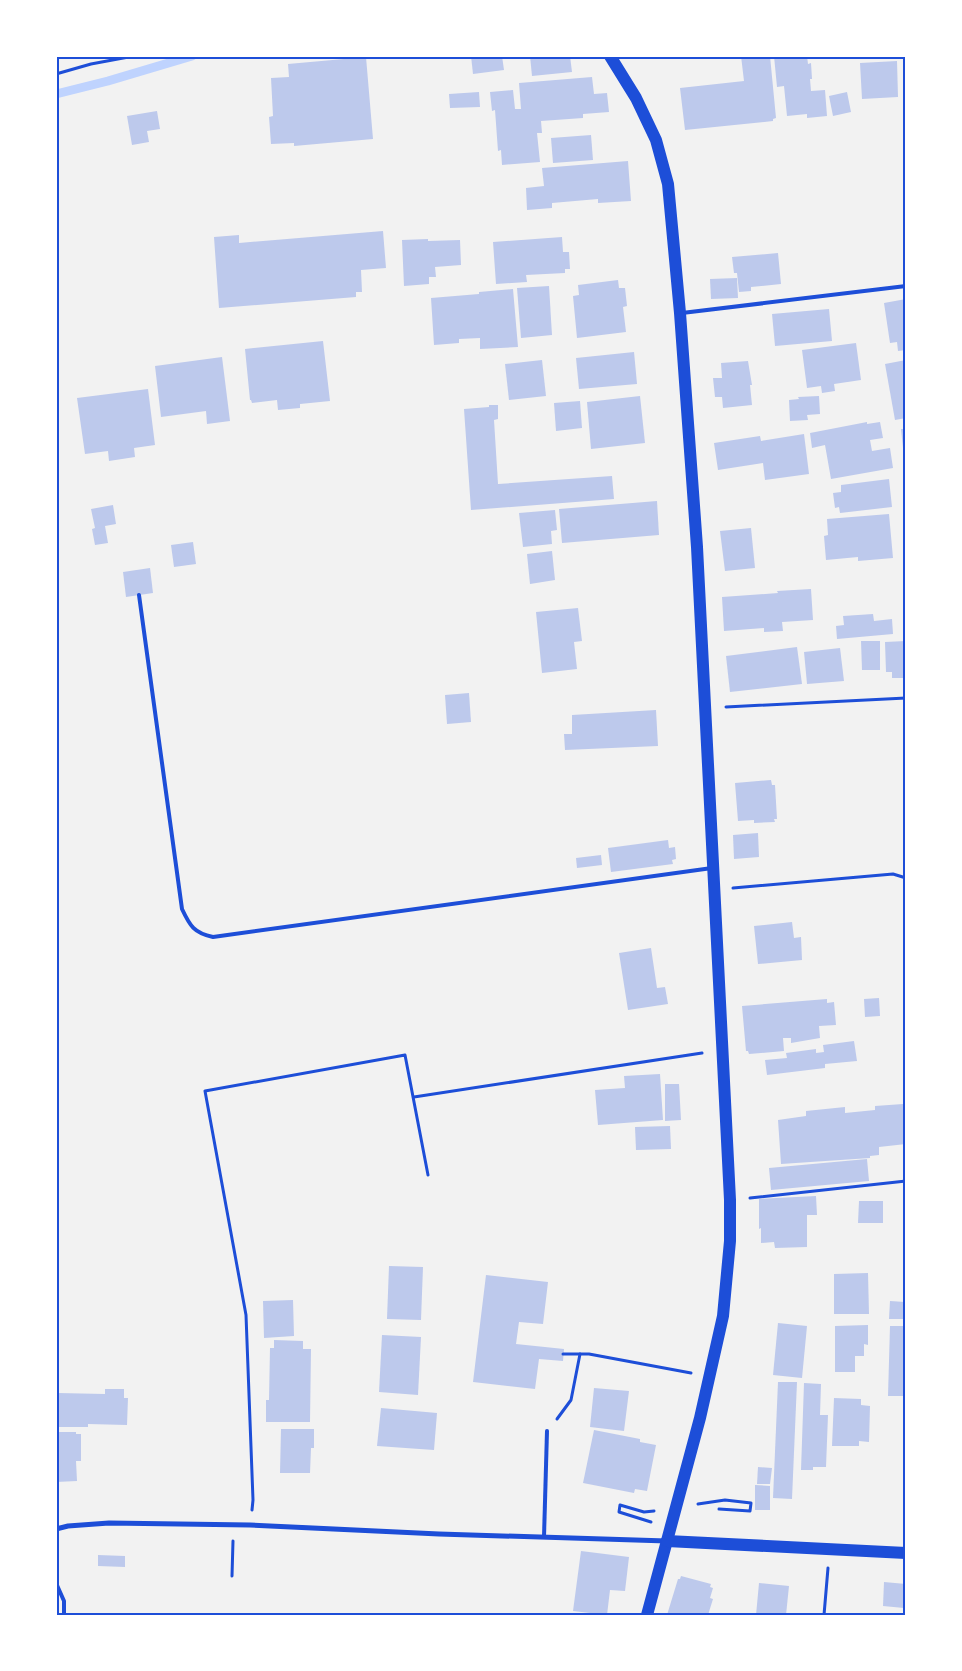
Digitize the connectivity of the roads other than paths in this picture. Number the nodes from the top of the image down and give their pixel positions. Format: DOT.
graph roads {
  1 [pos="610,56"];
  2 [pos="906,286"];
  3 [pos="680,313"];
  4 [pos="139,595"];
  5 [pos="714,867"];
  6 [pos="547,1431"];
  7 [pos="56,1529"];
  8 [pos="544,1537"];
  9 [pos="667,1541"];
  10 [pos="906,1553"];
  11 [pos="56,1583"];
  12 [pos="64,1615"];
  13 [pos="647,1615"];
  1 -- 3 [label="main road"];
  2 -- 3 [label="lane"];
  3 -- 5 [label="main road"];
  4 -- 5 [label="lane"];
  5 -- 9 [label="main road"];
  6 -- 8 [label="lane"];
  7 -- 8 [label="street"];
  8 -- 9 [label="street"];
  9 -- 10 [label="main road"];
  9 -- 13 [label="main road"];
  11 -- 12 [label="lane"];
}
